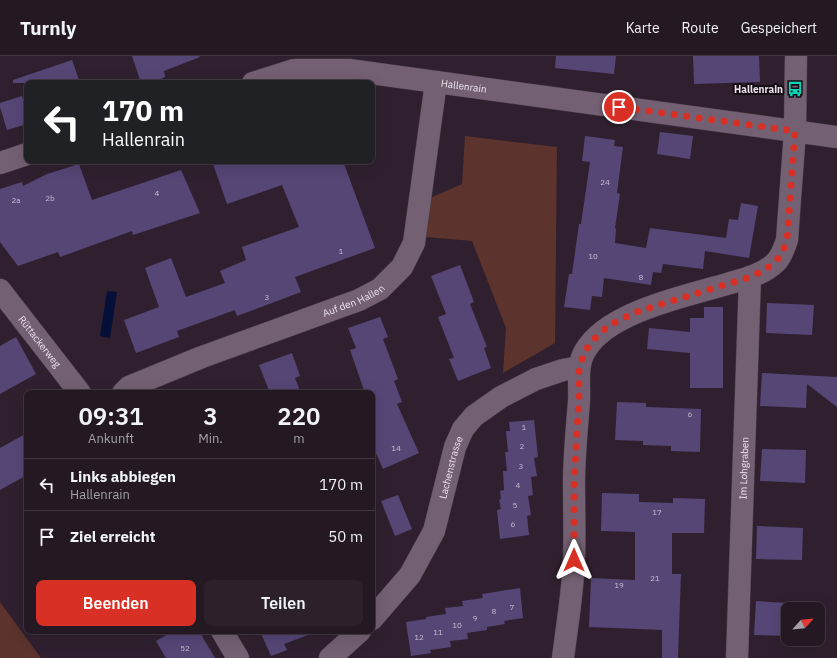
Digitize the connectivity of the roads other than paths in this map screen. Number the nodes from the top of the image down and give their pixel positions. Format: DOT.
graph roads {
  1 [pos="796,56"];
  2 [pos="262,80"];
  3 [pos="436,82"];
  4 [pos="795,131"];
  5 [pos="837,137"];
  6 [pos="24,155"];
  7 [pos="0,162"];
  8 [pos="750,277"];
  9 [pos="0,290"];
  10 [pos="579,368"];
  11 [pos="78,390"];
  12 [pos="126,390"];
  13 [pos="375,616"];
  14 [pos="224,634"];
  15 [pos="357,634"];
  16 [pos="238,658"];
  17 [pos="330,658"];
  18 [pos="563,658"];
  19 [pos="737,658"];
  1 -- 4 [label="street"];
  2 -- 3 [label="street, Hallenrain"];
  3 -- 4 [label="street, Hallenrain"];
  3 -- 12 [label="street, Auf den Hallen"];
  4 -- 5 [label="street, Hallenrain"];
  4 -- 8 [label="street"];
  6 -- 7 [label="street"];
  8 -- 10 [label="street"];
  8 -- 19 [label="street, Im Lohgraben"];
  9 -- 11 [label="street, Rüttackerweg"];
  10 -- 13 [label="street, Lachenstrasse"];
  10 -- 18 [label="street"];
  14 -- 16 [label="street"];
  15 -- 17 [label="street"];
}
